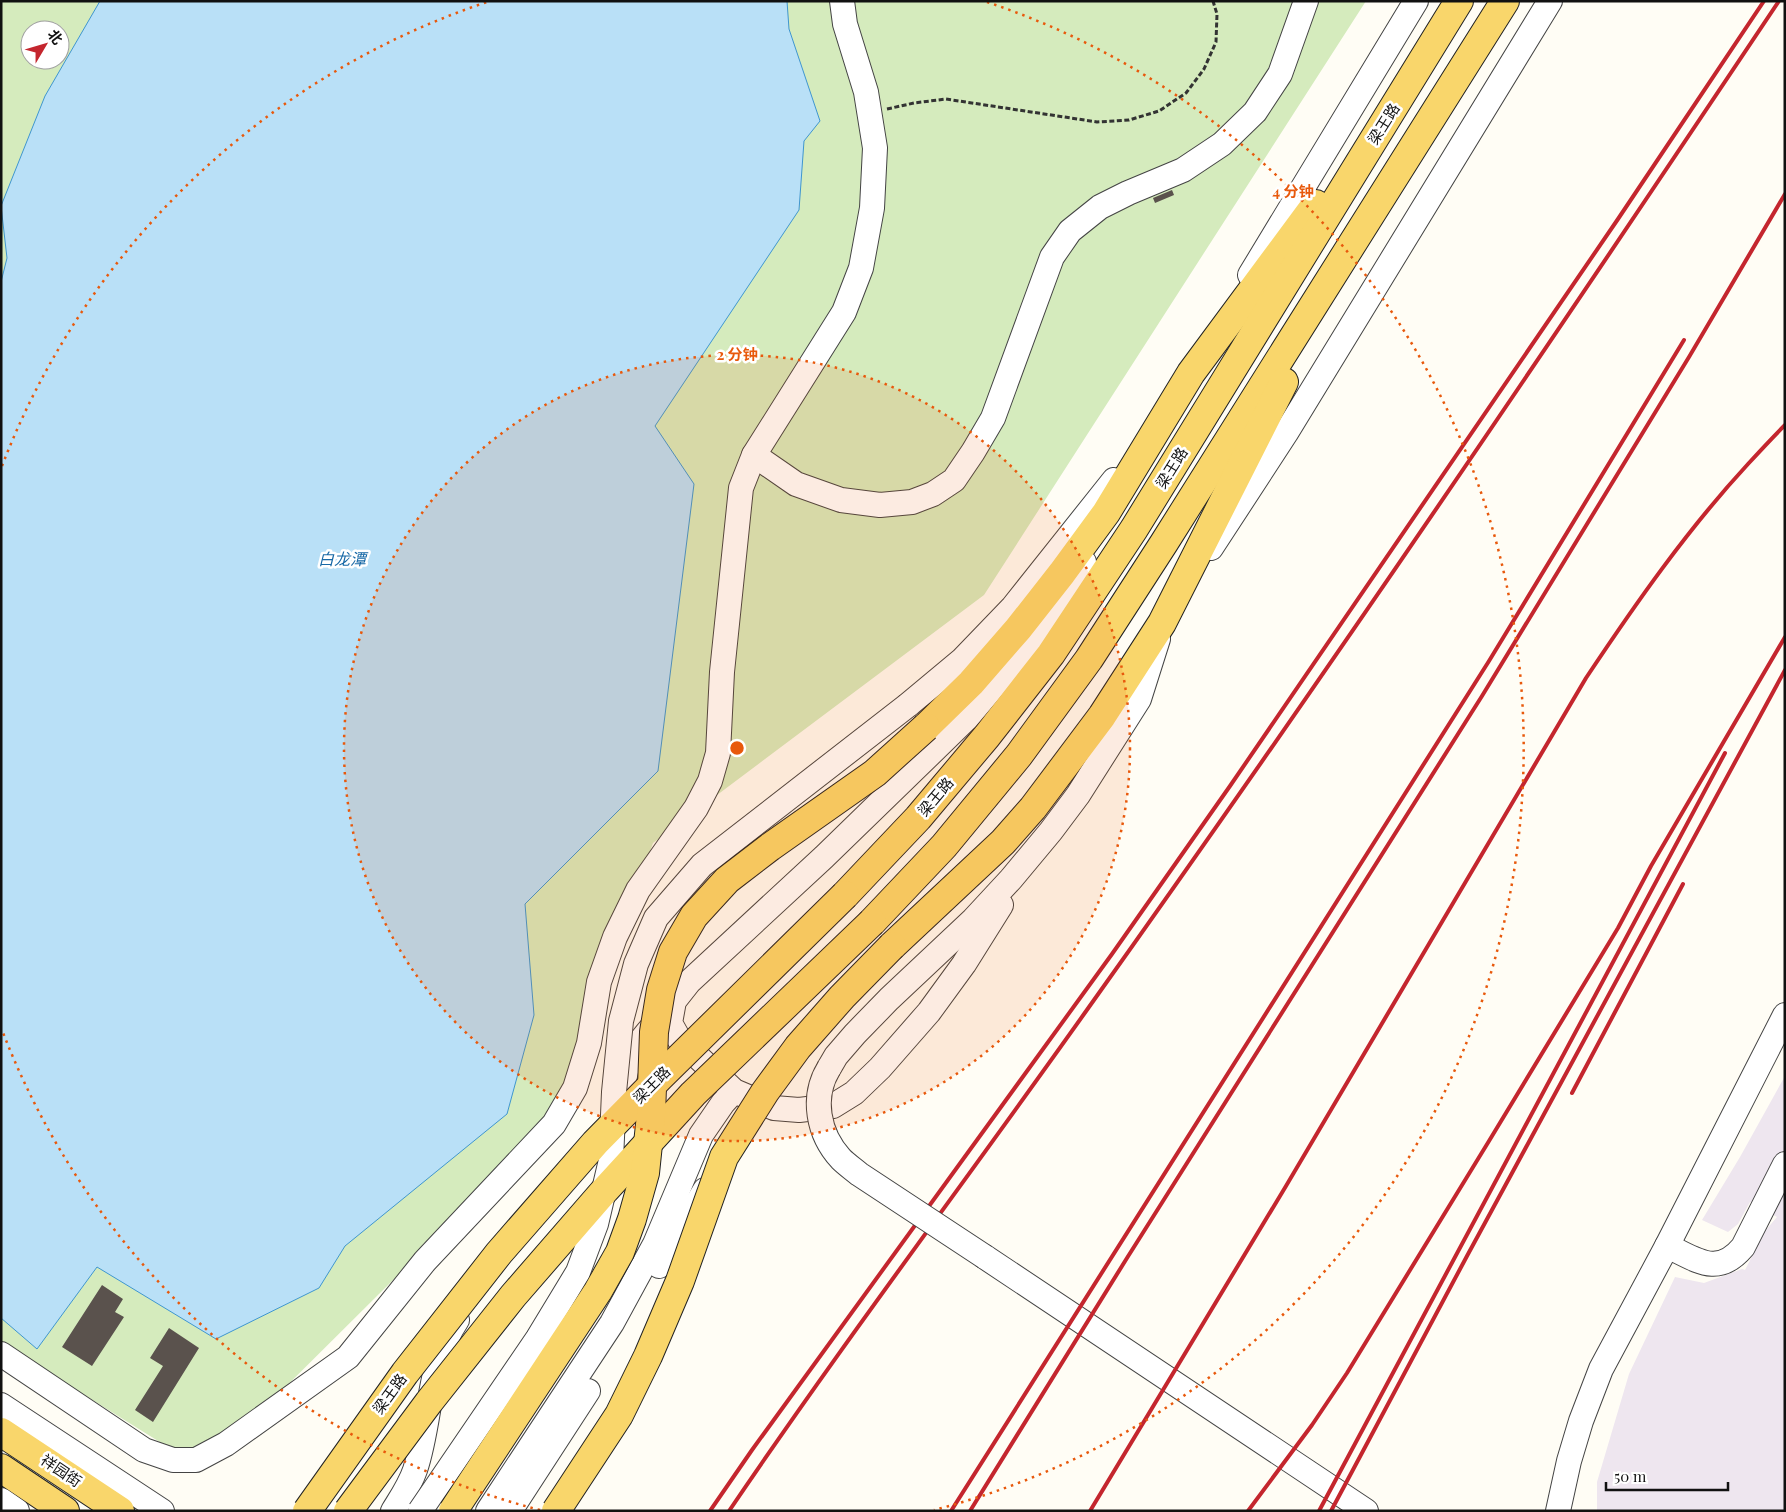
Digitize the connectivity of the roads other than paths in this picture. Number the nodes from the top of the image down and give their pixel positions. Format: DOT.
graph roads {
  1 [pos="842,1"];
  2 [pos="1306,1"];
  3 [pos="1416,1"];
  4 [pos="1459,1"];
  5 [pos="1505,1"];
  6 [pos="1550,1"];
  7 [pos="1430,50"];
  8 [pos="1358,234"];
  9 [pos="1191,373"];
  10 [pos="754,455"];
  11 [pos="1106,512"];
  12 [pos="1162,624"];
  13 [pos="1030,856"];
  14 [pos="674,1001"];
  15 [pos="1785,1015"];
  16 [pos="734,1091"];
  17 [pos="724,1157"];
  18 [pos="1785,1164"];
  19 [pos="1667,1246"];
  20 [pos="1,1354"];
  21 [pos="1,1405"];
  22 [pos="1,1432"];
  23 [pos="1,1468"];
  24 [pos="1,1500"];
  25 [pos="17,1511"];
  26 [pos="66,1511"];
  27 [pos="120,1511"];
  28 [pos="162,1511"];
  29 [pos="306,1511"];
  30 [pos="348,1511"];
  31 [pos="393,1511"];
  32 [pos="420,1511"];
  33 [pos="453,1511"];
  34 [pos="488,1511"];
  35 [pos="510,1511"];
  36 [pos="556,1511"];
  37 [pos="1366,1511"];
  38 [pos="1558,1511"];
  1 -- 10 [label="street"];
  2 -- 10 [label="street"];
  3 -- 9 [label="street"];
  4 -- 7 [label="main road, 梁王路"];
  5 -- 8 [label="main road"];
  6 -- 12 [label="street"];
  7 -- 9 [label="main road"];
  7 -- 29 [label="main road, 梁王路, bridge"];
  8 -- 12 [label="main road"];
  8 -- 30 [label="main road, bridge"];
  9 -- 11 [label="main road"];
  9 -- 32 [label="street, bridge"];
  10 -- 20 [label="street"];
  11 -- 14 [label="street"];
  11 -- 33 [label="main road, bridge"];
  12 -- 13 [label="street"];
  12 -- 17 [label="main road, bridge"];
  13 -- 16 [label="street"];
  13 -- 37 [label="street, bridge"];
  14 -- 16 [label="street"];
  14 -- 31 [label="street"];
  15 -- 19 [label="street"];
  16 -- 34 [label="street"];
  17 -- 35 [label="street, bridge"];
  17 -- 36 [label="main road, bridge"];
  18 -- 19 [label="street"];
  19 -- 38 [label="street"];
  21 -- 28 [label="street"];
  22 -- 27 [label="main road, 祥园街"];
  23 -- 26 [label="main road, 祥园街"];
  24 -- 25 [label="street"];
}
